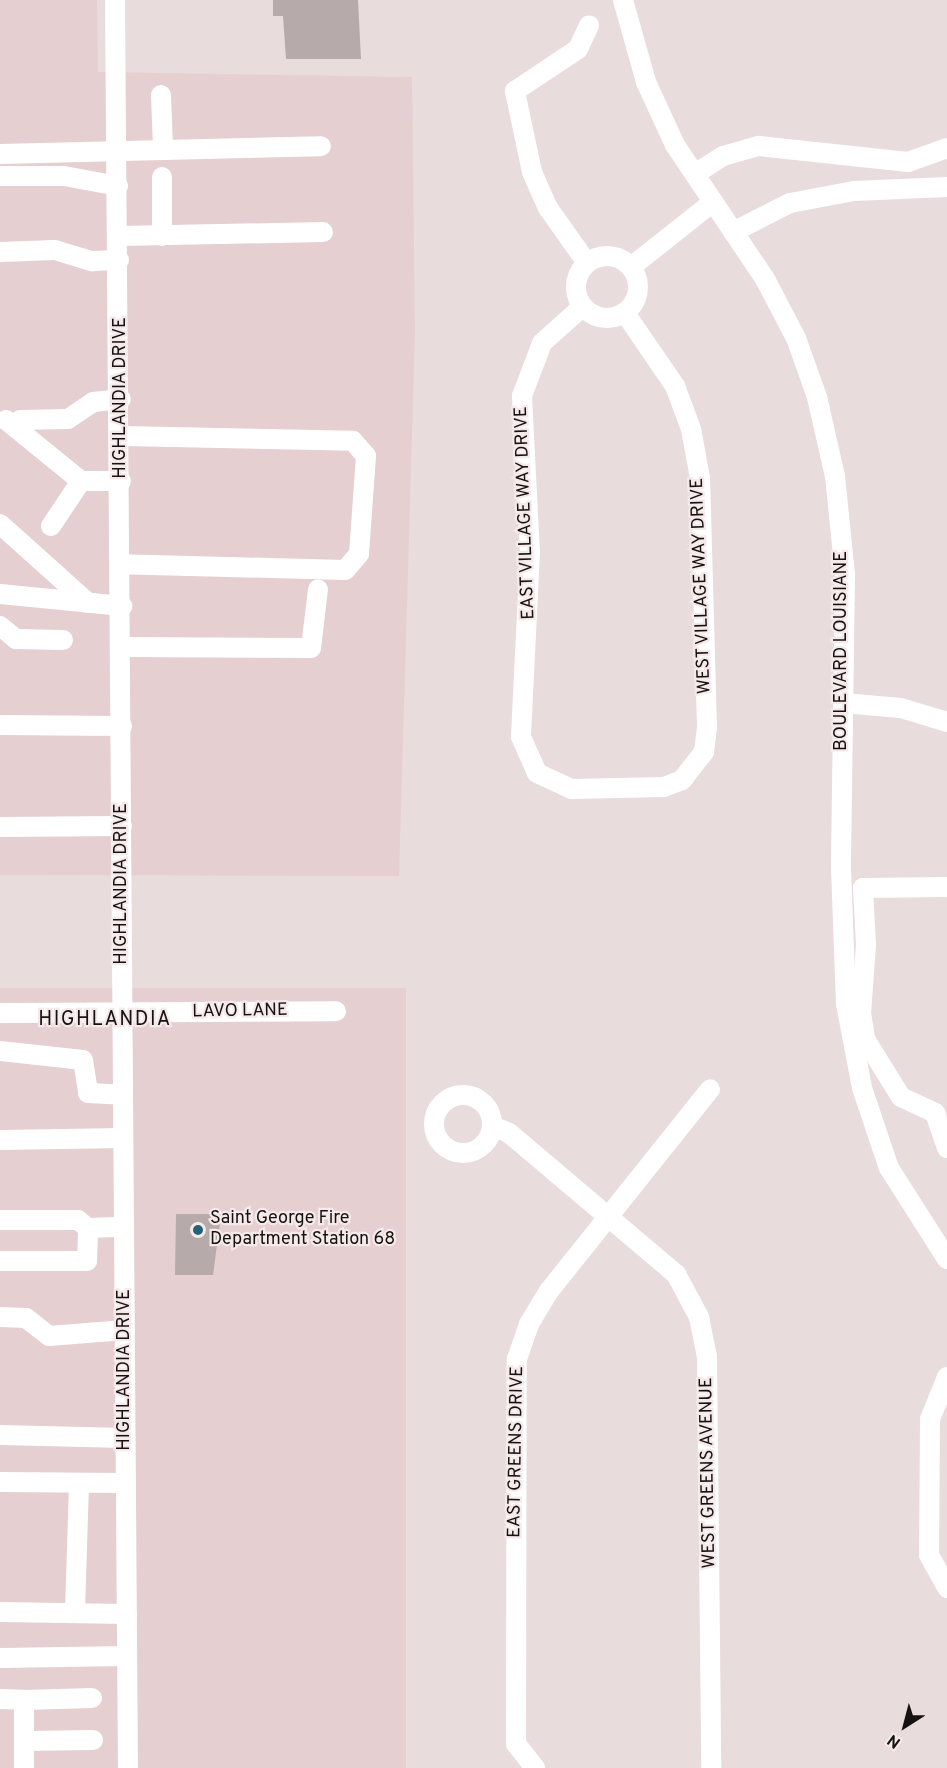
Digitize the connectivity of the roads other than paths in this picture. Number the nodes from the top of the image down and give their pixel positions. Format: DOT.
graph roads {
  1 [pos="115,0"];
  2 [pos="623,0"];
  3 [pos="589,25"];
  4 [pos="161,95"];
  5 [pos="321,146"];
  6 [pos="163,147"];
  7 [pos="947,148"];
  8 [pos="118,153"];
  9 [pos="0,154"];
  10 [pos="855,158"];
  11 [pos="695,174"];
  12 [pos="0,176"];
  13 [pos="162,177"];
  14 [pos="118,186"];
  15 [pos="947,187"];
  16 [pos="854,191"];
  17 [pos="713,202"];
  18 [pos="323,232"];
  19 [pos="734,232"];
  20 [pos="119,236"];
  21 [pos="162,236"];
  22 [pos="0,252"];
  23 [pos="119,260"];
  24 [pos="586,263"];
  25 [pos="631,267"];
  26 [pos="582,306"];
  27 [pos="625,313"];
  28 [pos="121,399"];
  29 [pos="122,436"];
  30 [pos="81,481"];
  31 [pos="121,481"];
  32 [pos="0,524"];
  33 [pos="51,526"];
  34 [pos="122,564"];
  35 [pos="318,589"];
  36 [pos="1,602"];
  37 [pos="88,603"];
  38 [pos="122,606"];
  39 [pos="0,626"];
  40 [pos="63,640"];
  41 [pos="122,647"];
  42 [pos="843,703"];
  43 [pos="947,722"];
  44 [pos="0,725"];
  45 [pos="122,726"];
  46 [pos="696,768"];
  47 [pos="122,826"];
  48 [pos="0,827"];
  49 [pos="947,887"];
  50 [pos="336,1011"];
  51 [pos="0,1013"];
  52 [pos="122,1014"];
  53 [pos="0,1051"];
  54 [pos="710,1089"];
  55 [pos="123,1095"];
  56 [pos="492,1126"];
  57 [pos="123,1138"];
  58 [pos="0,1140"];
  59 [pos="947,1148"];
  60 [pos="609,1214"];
  61 [pos="0,1220"];
  62 [pos="124,1227"];
  63 [pos="88,1228"];
  64 [pos="947,1258"];
  65 [pos="0,1261"];
  66 [pos="0,1317"];
  67 [pos="125,1330"];
  68 [pos="947,1377"];
  69 [pos="0,1435"];
  70 [pos="125,1438"];
  71 [pos="0,1482"];
  72 [pos="79,1482"];
  73 [pos="126,1483"];
  74 [pos="947,1588"];
  75 [pos="75,1611"];
  76 [pos="0,1612"];
  77 [pos="127,1614"];
  78 [pos="127,1656"];
  79 [pos="0,1658"];
  80 [pos="92,1698"];
  81 [pos="0,1699"];
  82 [pos="24,1700"];
  83 [pos="93,1740"];
  84 [pos="24,1741"];
  85 [pos="532,1767"];
  86 [pos="24,1768"];
  87 [pos="128,1768"];
  88 [pos="711,1768"];
  1 -- 8 [label="street, HIGHLANDIA DRIVE"];
  2 -- 11 [label="street, BOULEVARD LOUISIANE"];
  3 -- 24 [label="street"];
  4 -- 6 [label="street"];
  5 -- 6 [label="street"];
  6 -- 8 [label="street"];
  7 -- 10 [label="street"];
  8 -- 9 [label="street"];
  8 -- 14 [label="street, HIGHLANDIA DRIVE"];
  10 -- 11 [label="street"];
  10 -- 16 [label="street"];
  11 -- 17 [label="street, BOULEVARD LOUISIANE"];
  12 -- 14 [label="street"];
  13 -- 21 [label="street"];
  14 -- 20 [label="street, HIGHLANDIA DRIVE"];
  15 -- 16 [label="street"];
  16 -- 19 [label="street"];
  17 -- 19 [label="street, BOULEVARD LOUISIANE"];
  17 -- 25 [label="street"];
  18 -- 21 [label="street"];
  19 -- 42 [label="street, BOULEVARD LOUISIANE"];
  20 -- 21 [label="street"];
  20 -- 23 [label="street, HIGHLANDIA DRIVE"];
  22 -- 23 [label="street"];
  23 -- 28 [label="street, HIGHLANDIA DRIVE"];
  24 -- 25 [label="street"];
  24 -- 26 [label="street"];
  25 -- 27 [label="street"];
  26 -- 27 [label="street"];
  26 -- 46 [label="street, EAST VILLAGE WAY DRIVE"];
  27 -- 46 [label="street, WEST VILLAGE WAY DRIVE"];
  28 -- 29 [label="street, HIGHLANDIA DRIVE"];
  28 -- 30 [label="street"];
  29 -- 31 [label="street, HIGHLANDIA DRIVE"];
  29 -- 34 [label="street"];
  30 -- 31 [label="street"];
  30 -- 33 [label="street"];
  31 -- 34 [label="street, HIGHLANDIA DRIVE"];
  32 -- 37 [label="street"];
  34 -- 38 [label="street, HIGHLANDIA DRIVE"];
  35 -- 41 [label="street"];
  36 -- 37 [label="street"];
  37 -- 38 [label="street"];
  38 -- 41 [label="street, HIGHLANDIA DRIVE"];
  39 -- 40 [label="street"];
  41 -- 45 [label="street, HIGHLANDIA DRIVE"];
  42 -- 43 [label="street"];
  42 -- 64 [label="street, BOULEVARD LOUISIANE"];
  44 -- 45 [label="street"];
  45 -- 47 [label="street, HIGHLANDIA DRIVE"];
  47 -- 48 [label="street"];
  47 -- 52 [label="street, HIGHLANDIA DRIVE"];
  49 -- 59 [label="street"];
  50 -- 52 [label="street, LAVO LANE"];
  51 -- 52 [label="street, LAVO LANE"];
  52 -- 55 [label="street, HIGHLANDIA DRIVE"];
  53 -- 55 [label="street"];
  54 -- 60 [label="street, EAST GREENS DRIVE"];
  55 -- 57 [label="street, HIGHLANDIA DRIVE"];
  56 -- 60 [label="street, WEST GREENS AVENUE"];
  57 -- 58 [label="street"];
  57 -- 62 [label="street, HIGHLANDIA DRIVE"];
  60 -- 85 [label="street, EAST GREENS DRIVE"];
  60 -- 88 [label="street, WEST GREENS AVENUE"];
  61 -- 63 [label="street"];
  62 -- 63 [label="street"];
  62 -- 67 [label="street, HIGHLANDIA DRIVE"];
  63 -- 65 [label="street"];
  66 -- 67 [label="street"];
  67 -- 70 [label="street, HIGHLANDIA DRIVE"];
  68 -- 74 [label="street"];
  69 -- 70 [label="street"];
  70 -- 73 [label="street, HIGHLANDIA DRIVE"];
  71 -- 72 [label="street"];
  72 -- 73 [label="street"];
  72 -- 75 [label="street"];
  73 -- 77 [label="street, HIGHLANDIA DRIVE"];
  75 -- 76 [label="street"];
  75 -- 77 [label="street"];
  77 -- 78 [label="street, HIGHLANDIA DRIVE"];
  78 -- 79 [label="street"];
  78 -- 87 [label="street, HIGHLANDIA DRIVE"];
  80 -- 82 [label="street"];
  81 -- 82 [label="street"];
  82 -- 84 [label="street"];
  83 -- 84 [label="street"];
  84 -- 86 [label="street"];
}
